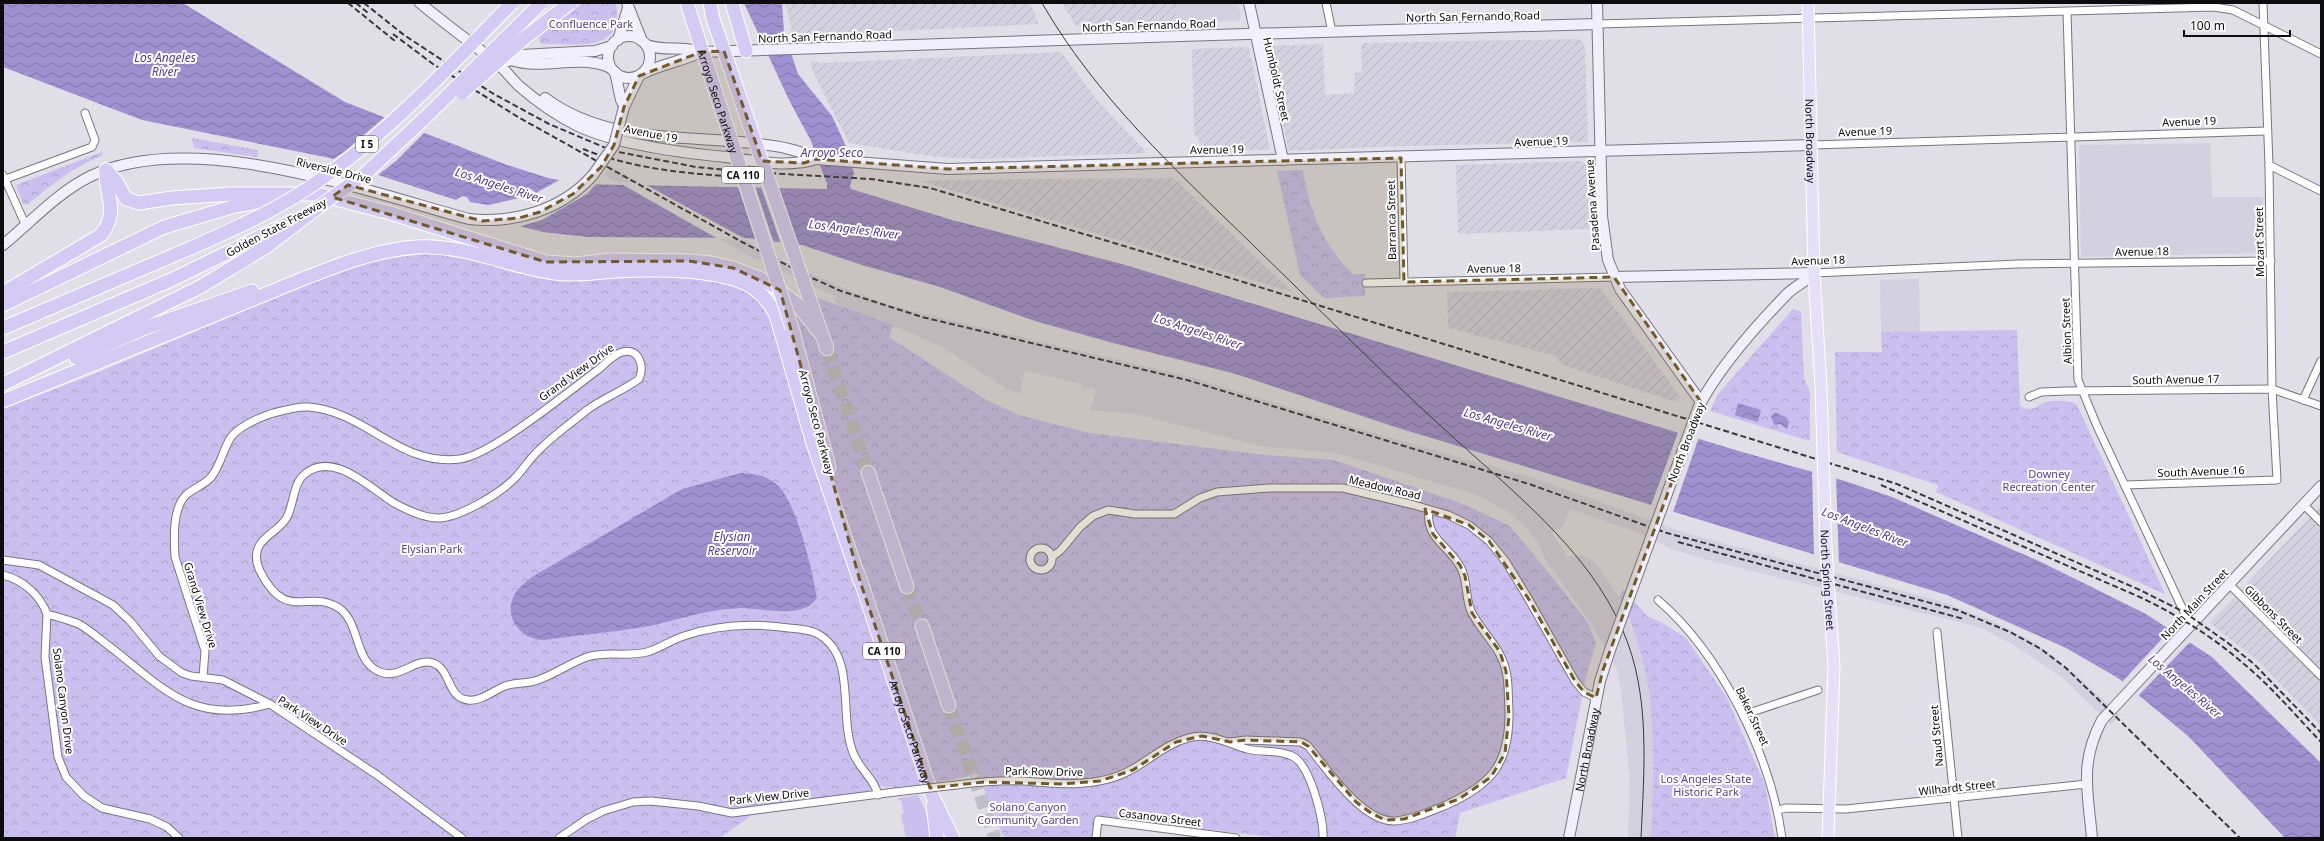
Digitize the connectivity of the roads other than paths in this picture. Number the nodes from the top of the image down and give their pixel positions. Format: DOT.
graph roads {
  1 [pos="420,3"];
  2 [pos="512,3"];
  3 [pos="541,3"];
  4 [pos="570,3"];
  5 [pos="687,3"];
  6 [pos="706,3"];
  7 [pos="710,3"];
  8 [pos="732,3"];
  9 [pos="1249,3"];
  10 [pos="1326,3"];
  11 [pos="1597,3"];
  12 [pos="1808,3"];
  13 [pos="2263,3"];
  14 [pos="627,6"];
  15 [pos="2067,12"];
  16 [pos="713,18"];
  17 [pos="1808,19"];
  18 [pos="1598,24"];
  19 [pos="2263,26"];
  20 [pos="1332,32"];
  21 [pos="1255,33"];
  22 [pos="615,43"];
  23 [pos="644,43"];
  24 [pos="746,51"];
  25 [pos="701,52"];
  26 [pos="2321,54"];
  27 [pos="512,60"];
  28 [pos="500,66"];
  29 [pos="613,70"];
  30 [pos="642,74"];
  31 [pos="624,107"];
  32 [pos="85,113"];
  33 [pos="2267,131"];
  34 [pos="2071,137"];
  35 [pos="1812,145"];
  36 [pos="1601,152"];
  37 [pos="1401,158"];
  38 [pos="816,159"];
  39 [pos="1283,160"];
  40 [pos="2269,165"];
  41 [pos="106,170"];
  42 [pos="366,173"];
  43 [pos="4,178"];
  44 [pos="2321,190"];
  45 [pos="347,201"];
  46 [pos="317,208"];
  47 [pos="26,226"];
  48 [pos="3,245"];
  49 [pos="2271,261"];
  50 [pos="2075,265"];
  51 [pos="1814,273"];
  52 [pos="1614,277"];
  53 [pos="300,280"];
  54 [pos="1404,282"];
  55 [pos="1366,283"];
  56 [pos="3,293"];
  57 [pos="3,305"];
  58 [pos="3,328"];
  59 [pos="820,333"];
  60 [pos="826,349"];
  61 [pos="3,352"];
  62 [pos="2321,361"];
  63 [pos="3,384"];
  64 [pos="3,389"];
  65 [pos="2272,389"];
  66 [pos="2082,391"];
  67 [pos="2029,397"];
  68 [pos="2303,400"];
  69 [pos="3,401"];
  70 [pos="1700,404"];
  71 [pos="2321,406"];
  72 [pos="868,472"];
  73 [pos="2277,480"];
  74 [pos="2125,485"];
  75 [pos="2321,486"];
  76 [pos="2303,504"];
  77 [pos="1429,510"];
  78 [pos="2321,522"];
  79 [pos="1052,557"];
  80 [pos="3,560"];
  81 [pos="3,575"];
  82 [pos="860,581"];
  83 [pos="2228,584"];
  84 [pos="907,587"];
  85 [pos="1658,600"];
  86 [pos="47,614"];
  87 [pos="922,626"];
  88 [pos="2190,626"];
  89 [pos="1937,632"];
  90 [pos="203,676"];
  91 [pos="2321,676"];
  92 [pos="1818,690"];
  93 [pos="1596,698"];
  94 [pos="270,704"];
  95 [pos="948,706"];
  96 [pos="1743,716"];
  97 [pos="1230,742"];
  98 [pos="2087,784"];
  99 [pos="896,792"];
  100 [pos="878,795"];
  101 [pos="932,795"];
  102 [pos="1953,798"];
  103 [pos="1778,810"];
  104 [pos="1829,810"];
  105 [pos="179,838"];
  106 [pos="462,838"];
  107 [pos="559,838"];
  108 [pos="937,838"];
  109 [pos="953,838"];
  110 [pos="1096,838"];
  111 [pos="1236,838"];
  112 [pos="1323,838"];
  113 [pos="1569,838"];
  114 [pos="1782,838"];
  115 [pos="1828,838"];
  116 [pos="1958,838"];
  117 [pos="2092,838"];
  1 -- 28 [label="main road"];
  2 -- 58 [label="highway, Golden State Freeway / I 5, bridge"];
  3 -- 42 [label="highway, Golden State Freeway / I 5, bridge"];
  4 -- 42 [label="highway, bridge"];
  5 -- 82 [label="highway, Arroyo Seco Parkway / CA 110, bridge"];
  6 -- 16 [label="highway"];
  7 -- 16 [label="highway, Arroyo Seco Parkway / CA 110"];
  8 -- 24 [label="highway"];
  9 -- 21 [label="main road, Humboldt Street"];
  10 -- 20 [label="street"];
  11 -- 18 [label="main road, Pasadena Avenue"];
  12 -- 17 [label="main road, North Broadway"];
  13 -- 19 [label="street, Mozart Street"];
  14 -- 22 [label="main road"];
  14 -- 23 [label="main road"];
  15 -- 17 [label="street"];
  15 -- 19 [label="street"];
  15 -- 34 [label="street, Albion Street"];
  16 -- 59 [label="highway, Arroyo Seco Parkway / CA 110, bridge"];
  17 -- 18 [label="street"];
  17 -- 35 [label="main road, North Broadway"];
  18 -- 20 [label="main road, North San Fernando Road"];
  18 -- 36 [label="main road, Pasadena Avenue"];
  19 -- 26 [label="street"];
  19 -- 33 [label="street, Mozart Street"];
  20 -- 21 [label="main road, North San Fernando Road"];
  21 -- 24 [label="main road, North San Fernando Road"];
  21 -- 39 [label="main road, Humboldt Street"];
  22 -- 23 [label="main road"];
  22 -- 27 [label="main road"];
  22 -- 29 [label="main road"];
  23 -- 25 [label="main road, North San Fernando Road"];
  23 -- 30 [label="main road"];
  24 -- 25 [label="main road, North San Fernando Road"];
  25 -- 30 [label="main road, North San Fernando Road"];
  27 -- 28 [label="main road"];
  27 -- 29 [label="main road"];
  28 -- 38 [label="main road, Avenue 19"];
  28 -- 38 [label="main road, Avenue 19"];
  29 -- 30 [label="main road"];
  29 -- 31 [label="main road"];
  30 -- 31 [label="main road, Riverside Drive"];
  31 -- 41 [label="main road, Riverside Drive, bridge"];
  32 -- 43 [label="street"];
  33 -- 34 [label="street, Avenue 19"];
  33 -- 40 [label="street, Mozart Street"];
  34 -- 35 [label="street, Avenue 19"];
  34 -- 50 [label="street, Albion Street"];
  35 -- 36 [label="main road, Avenue 19"];
  35 -- 51 [label="main road, North Broadway"];
  36 -- 37 [label="main road, Avenue 19"];
  36 -- 52 [label="main road, Pasadena Avenue"];
  37 -- 39 [label="main road, Avenue 19"];
  37 -- 54 [label="street, Barranca Street"];
  38 -- 39 [label="main road, Avenue 19"];
  40 -- 44 [label="street"];
  40 -- 49 [label="street, Mozart Street"];
  41 -- 45 [label="highway"];
  41 -- 47 [label="main road, Riverside Drive"];
  41 -- 56 [label="highway"];
  42 -- 46 [label="highway, Golden State Freeway / I 5, bridge"];
  43 -- 47 [label="street"];
  45 -- 57 [label="highway"];
  45 -- 59 [label="highway"];
  46 -- 61 [label="highway, Golden State Freeway / I 5"];
  46 -- 63 [label="highway"];
  47 -- 48 [label="main road, Riverside Drive"];
  49 -- 50 [label="street, Avenue 18"];
  49 -- 65 [label="street, Mozart Street"];
  50 -- 51 [label="street, Avenue 18"];
  50 -- 66 [label="street, Albion Street"];
  51 -- 52 [label="main road, Avenue 18"];
  51 -- 70 [label="main road, North Broadway"];
  51 -- 104 [label="main road, North Spring Street, bridge"];
  52 -- 54 [label="street, Avenue 18"];
  52 -- 70 [label="main road, Pasadena Avenue"];
  53 -- 64 [label="highway"];
  53 -- 69 [label="highway"];
  53 -- 82 [label="highway"];
  54 -- 55 [label="street, Avenue 18"];
  59 -- 60 [label="highway, Arroyo Seco Parkway / CA 110"];
  62 -- 68 [label="street"];
  65 -- 66 [label="street, South Avenue 17"];
  65 -- 68 [label="street, South Avenue 17"];
  65 -- 73 [label="street, Mozart Street"];
  66 -- 67 [label="street, South Avenue 17"];
  66 -- 74 [label="street, Albion Street"];
  68 -- 71 [label="street, South Avenue 17"];
  70 -- 93 [label="main road, North Broadway, bridge"];
  72 -- 84 [label="highway"];
  73 -- 74 [label="street, South Avenue 16"];
  74 -- 88 [label="street, Albion Street"];
  75 -- 76 [label="main road, North Main Street"];
  76 -- 78 [label="street"];
  76 -- 83 [label="main road, North Main Street"];
  77 -- 79 [label="street, Meadow Road"];
  77 -- 93 [label="street, Meadow Road"];
  77 -- 97 [label="street"];
  80 -- 90 [label="street"];
  81 -- 86 [label="street"];
  82 -- 101 [label="highway, Arroyo Seco Parkway / CA 110"];
  83 -- 88 [label="main road, North Main Street"];
  83 -- 91 [label="street, Gibbons Street"];
  85 -- 96 [label="street, Baker Street"];
  86 -- 94 [label="street, Park View Drive"];
  86 -- 105 [label="street, Solano Canyon Drive"];
  87 -- 95 [label="highway"];
  88 -- 98 [label="main road, North Main Street"];
  89 -- 102 [label="street, Naud Street"];
  90 -- 94 [label="street"];
  90 -- 100 [label="street, Grand View Drive"];
  92 -- 96 [label="street"];
  93 -- 113 [label="main road, North Broadway"];
  94 -- 106 [label="street, Park View Drive"];
  96 -- 103 [label="street, Baker Street"];
  97 -- 99 [label="street, Park Row Drive, bridge"];
  97 -- 112 [label="street"];
  98 -- 102 [label="street, Wilhardt Street"];
  98 -- 117 [label="main road, North Main Street"];
  99 -- 100 [label="street, Park View Drive"];
  100 -- 107 [label="street, Park View Drive"];
  101 -- 108 [label="highway"];
  101 -- 109 [label="highway, Arroyo Seco Parkway / CA 110"];
  102 -- 104 [label="street, Wilhardt Street"];
  102 -- 116 [label="street, Naud Street"];
  103 -- 104 [label="street, Wilhardt Street"];
  103 -- 114 [label="street, Baker Street"];
  104 -- 115 [label="main road, North Spring Street"];
  110 -- 111 [label="street, Casanova Street"];
}
